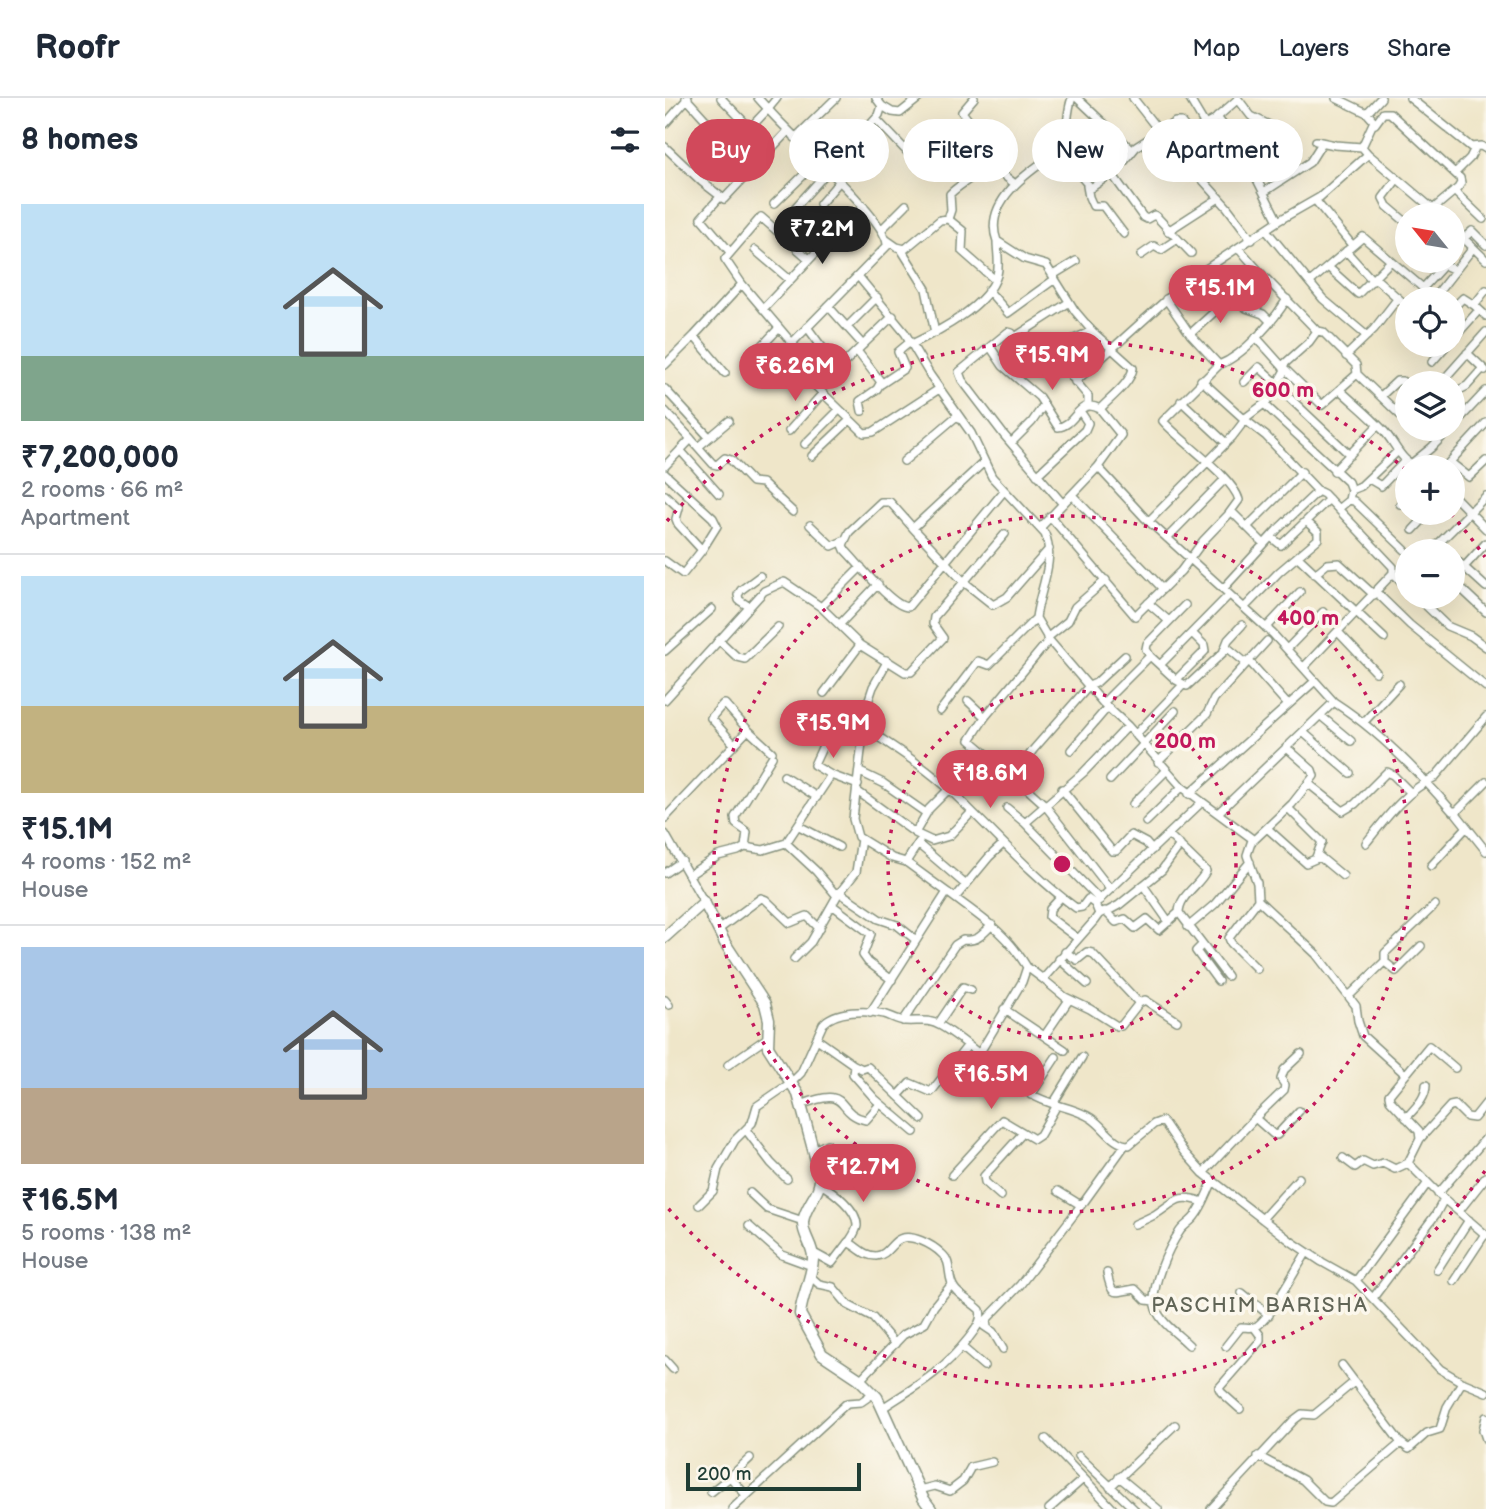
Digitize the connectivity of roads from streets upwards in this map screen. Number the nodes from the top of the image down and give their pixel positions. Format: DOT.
graph roads {
  1 [pos="721,98"];
  2 [pos="758,98"];
  3 [pos="777,98"];
  4 [pos="836,98"];
  5 [pos="876,98"];
  6 [pos="919,98"];
  7 [pos="974,98"];
  8 [pos="1133,98"];
  9 [pos="1189,98"];
  10 [pos="1239,98"];
  11 [pos="1336,98"];
  12 [pos="1381,98"];
  13 [pos="1410,98"];
  14 [pos="687,99"];
  15 [pos="1079,99"];
  16 [pos="882,106"];
  17 [pos="768,109"];
  18 [pos="1367,113"];
  19 [pos="1217,117"];
  20 [pos="876,118"];
  21 [pos="705,119"];
  22 [pos="814,119"];
  23 [pos="968,119"];
  24 [pos="1066,119"];
  25 [pos="1150,119"];
  26 [pos="1203,119"];
  27 [pos="1214,119"];
  28 [pos="1257,119"];
  29 [pos="665,124"];
  30 [pos="1374,125"];
  31 [pos="787,132"];
  32 [pos="1142,143"];
  33 [pos="775,145"];
  34 [pos="1362,146"];
  35 [pos="665,147"];
  36 [pos="903,147"];
  37 [pos="1475,148"];
  38 [pos="1486,149"];
  39 [pos="1132,150"];
  40 [pos="1368,154"];
  41 [pos="1128,156"];
  42 [pos="1032,170"];
  43 [pos="1455,173"];
  44 [pos="1397,179"];
  45 [pos="741,182"];
  46 [pos="797,182"];
  47 [pos="816,182"];
  48 [pos="839,182"];
  49 [pos="963,182"];
  50 [pos="1012,182"];
  51 [pos="1084,182"];
  52 [pos="1100,182"];
  53 [pos="1118,182"];
  54 [pos="1205,182"];
  55 [pos="1015,184"];
  56 [pos="1087,186"];
  57 [pos="1264,191"];
  58 [pos="1454,191"];
  59 [pos="720,197"];
  60 [pos="1219,198"];
  61 [pos="1315,200"];
  62 [pos="1425,203"];
  63 [pos="1444,203"];
  64 [pos="774,204"];
  65 [pos="820,204"];
  66 [pos="906,205"];
  67 [pos="864,207"];
  68 [pos="790,212"];
  69 [pos="1395,212"];
  70 [pos="1484,218"];
  71 [pos="948,219"];
  72 [pos="1278,221"];
  73 [pos="881,229"];
  74 [pos="1266,230"];
  75 [pos="1168,231"];
  76 [pos="1472,232"];
  77 [pos="1124,234"];
  78 [pos="1465,238"];
  79 [pos="887,240"];
  80 [pos="1176,240"];
  81 [pos="1252,240"];
  82 [pos="1465,240"];
  83 [pos="997,241"];
  84 [pos="1486,245"];
  85 [pos="901,248"];
  86 [pos="1239,248"];
  87 [pos="1349,248"];
  88 [pos="1473,248"];
  89 [pos="755,250"];
  90 [pos="730,252"];
  91 [pos="1191,253"];
  92 [pos="1141,255"];
  93 [pos="1465,258"];
  94 [pos="809,259"];
  95 [pos="1486,260"];
  96 [pos="1076,261"];
  97 [pos="1391,261"];
  98 [pos="1395,264"];
  99 [pos="1209,267"];
  100 [pos="1328,267"];
  101 [pos="1405,273"];
  102 [pos="1437,273"];
  103 [pos="1453,273"];
  104 [pos="858,276"];
  105 [pos="1054,277"];
  106 [pos="1374,279"];
  107 [pos="790,280"];
  108 [pos="995,280"];
  109 [pos="1310,282"];
  110 [pos="742,284"];
  111 [pos="1442,287"];
  112 [pos="988,290"];
  113 [pos="1486,290"];
  114 [pos="1233,295"];
  115 [pos="1395,296"];
  116 [pos="877,297"];
  117 [pos="1166,299"];
  118 [pos="1287,299"];
  119 [pos="1465,300"];
  120 [pos="1395,302"];
  121 [pos="1068,303"];
  122 [pos="828,306"];
  123 [pos="1476,308"];
  124 [pos="763,309"];
  125 [pos="893,316"];
  126 [pos="1486,316"];
  127 [pos="1271,322"];
  128 [pos="1465,323"];
  129 [pos="807,327"];
  130 [pos="847,327"];
  131 [pos="779,328"];
  132 [pos="1092,331"];
  133 [pos="1317,331"];
  134 [pos="1486,332"];
  135 [pos="935,333"];
  136 [pos="1190,334"];
  137 [pos="1367,336"];
  138 [pos="694,337"];
  139 [pos="1015,337"];
  140 [pos="1256,337"];
  141 [pos="792,343"];
  142 [pos="911,343"];
  143 [pos="821,346"];
  144 [pos="1058,346"];
  145 [pos="860,348"];
  146 [pos="991,348"];
  147 [pos="1112,349"];
  148 [pos="1467,353"];
  149 [pos="769,355"];
  150 [pos="1346,356"];
  151 [pos="1436,357"];
  152 [pos="804,358"];
  153 [pos="1432,362"];
  154 [pos="665,363"];
  155 [pos="1219,365"];
  156 [pos="1283,367"];
  157 [pos="1485,369"];
  158 [pos="1451,371"];
  159 [pos="725,373"];
  160 [pos="1357,374"];
  161 [pos="1201,380"];
  162 [pos="1076,382"];
  163 [pos="1244,382"];
  164 [pos="1395,383"];
  165 [pos="881,384"];
  166 [pos="1279,387"];
  167 [pos="1465,387"];
  168 [pos="665,389"];
  169 [pos="939,389"];
  170 [pos="1340,390"];
  171 [pos="1486,391"];
  172 [pos="822,394"];
  173 [pos="1381,396"];
  174 [pos="1181,401"];
  175 [pos="1263,404"];
  176 [pos="1088,405"];
  177 [pos="1043,406"];
  178 [pos="1395,409"];
  179 [pos="839,410"];
  180 [pos="1100,410"];
  181 [pos="665,411"];
  182 [pos="862,411"];
  183 [pos="1080,411"];
  184 [pos="1465,413"];
  185 [pos="958,415"];
  186 [pos="850,420"];
  187 [pos="1244,420"];
  188 [pos="729,421"];
  189 [pos="1486,423"];
  190 [pos="1378,425"];
  191 [pos="789,431"];
  192 [pos="709,438"];
  193 [pos="691,439"];
  194 [pos="1438,441"];
  195 [pos="1011,443"];
  196 [pos="1226,443"];
  197 [pos="805,444"];
  198 [pos="698,447"];
  199 [pos="680,450"];
  200 [pos="1398,451"];
  201 [pos="1350,455"];
  202 [pos="1402,455"];
  203 [pos="1420,455"];
  204 [pos="1456,455"];
  205 [pos="812,456"];
  206 [pos="667,459"];
  207 [pos="904,461"];
  208 [pos="1486,461"];
  209 [pos="984,462"];
  210 [pos="1207,462"];
  211 [pos="1098,467"];
  212 [pos="1334,471"];
  213 [pos="1302,472"];
  214 [pos="665,474"];
  215 [pos="1395,474"];
  216 [pos="1037,475"];
  217 [pos="1465,475"];
  218 [pos="1369,479"];
  219 [pos="1224,480"];
  220 [pos="1351,490"];
  221 [pos="1004,491"];
  222 [pos="1318,491"];
  223 [pos="719,494"];
  224 [pos="665,495"];
  225 [pos="1072,495"];
  226 [pos="1486,496"];
  227 [pos="1329,499"];
  228 [pos="1349,500"];
  229 [pos="1063,504"];
  230 [pos="1465,508"];
  231 [pos="1338,509"];
  232 [pos="1231,511"];
  233 [pos="793,512"];
  234 [pos="1470,513"];
  235 [pos="1051,516"];
  236 [pos="1149,521"];
  237 [pos="1306,521"];
  238 [pos="810,525"];
  239 [pos="1418,525"];
  240 [pos="1247,527"];
  241 [pos="913,528"];
  242 [pos="1039,528"];
  243 [pos="1486,529"];
  244 [pos="1413,530"];
  245 [pos="1005,534"];
  246 [pos="1271,537"];
  247 [pos="1167,538"];
  248 [pos="1443,539"];
  249 [pos="1395,540"];
  250 [pos="844,541"];
  251 [pos="1486,543"];
  252 [pos="1264,544"];
  253 [pos="1049,549"];
  254 [pos="702,550"];
  255 [pos="1298,557"];
  256 [pos="1190,559"];
  257 [pos="665,561"];
  258 [pos="945,561"];
  259 [pos="1465,566"];
  260 [pos="861,567"];
  261 [pos="1465,568"];
  262 [pos="1393,573"];
  263 [pos="1315,574"];
  264 [pos="760,576"];
  265 [pos="1105,580"];
  266 [pos="964,582"];
  267 [pos="877,584"];
  268 [pos="1486,587"];
  269 [pos="1163,589"];
  270 [pos="1226,592"];
  271 [pos="1300,592"];
  272 [pos="1375,593"];
  273 [pos="1465,593"];
  274 [pos="1149,603"];
  275 [pos="1185,605"];
  276 [pos="748,606"];
  277 [pos="821,607"];
  278 [pos="1244,608"];
  279 [pos="712,609"];
  280 [pos="1429,609"];
  281 [pos="1323,612"];
  282 [pos="1486,612"];
  283 [pos="1356,613"];
  284 [pos="1036,618"];
  285 [pos="1169,621"];
  286 [pos="840,624"];
  287 [pos="1242,625"];
  288 [pos="778,627"];
  289 [pos="1266,628"];
  290 [pos="1192,632"];
  291 [pos="1338,632"];
  292 [pos="1384,638"];
  293 [pos="1048,639"];
  294 [pos="719,640"];
  295 [pos="1267,641"];
  296 [pos="860,645"];
  297 [pos="1486,647"];
  298 [pos="1287,649"];
  299 [pos="1224,650"];
  300 [pos="665,651"];
  301 [pos="1125,656"];
  302 [pos="1150,656"];
  303 [pos="885,660"];
  304 [pos="1248,662"];
  305 [pos="1160,665"];
  306 [pos="1304,667"];
  307 [pos="1376,672"];
  308 [pos="1315,681"];
  309 [pos="1179,682"];
  310 [pos="1399,684"];
  311 [pos="1089,686"];
  312 [pos="1486,688"];
  313 [pos="824,693"];
  314 [pos="665,699"];
  315 [pos="968,701"];
  316 [pos="1334,702"];
  317 [pos="1105,705"];
  318 [pos="1288,705"];
  319 [pos="940,711"];
  320 [pos="1175,711"];
  321 [pos="1321,716"];
  322 [pos="1486,716"];
  323 [pos="985,717"];
  324 [pos="1364,722"];
  325 [pos="832,726"];
  326 [pos="1128,726"];
  327 [pos="865,728"];
  328 [pos="748,730"];
  329 [pos="1304,733"];
  330 [pos="1135,734"];
  331 [pos="1351,741"];
  332 [pos="734,744"];
  333 [pos="1144,744"];
  334 [pos="1287,747"];
  335 [pos="1071,750"];
  336 [pos="1159,762"];
  337 [pos="1166,771"];
  338 [pos="860,772"];
  339 [pos="1350,773"];
  340 [pos="831,775"];
  341 [pos="784,776"];
  342 [pos="1014,776"];
  343 [pos="1110,780"];
  344 [pos="1426,780"];
  345 [pos="1486,782"];
  346 [pos="1308,784"];
  347 [pos="1182,787"];
  348 [pos="858,788"];
  349 [pos="949,789"];
  350 [pos="1062,789"];
  351 [pos="1411,793"];
  352 [pos="1189,794"];
  353 [pos="817,797"];
  354 [pos="1201,803"];
  355 [pos="1044,804"];
  356 [pos="1133,804"];
  357 [pos="1007,808"];
  358 [pos="1288,808"];
  359 [pos="972,812"];
  360 [pos="1455,812"];
  361 [pos="926,813"];
  362 [pos="1218,813"];
  363 [pos="665,818"];
  364 [pos="1146,822"];
  365 [pos="1025,823"];
  366 [pos="799,826"];
  367 [pos="1267,828"];
  368 [pos="1466,828"];
  369 [pos="665,834"];
  370 [pos="1169,835"];
  371 [pos="918,838"];
  372 [pos="861,839"];
  373 [pos="1252,840"];
  374 [pos="786,843"];
  375 [pos="1366,843"];
  376 [pos="1003,844"];
  377 [pos="1180,845"];
  378 [pos="745,847"];
  379 [pos="839,847"];
  380 [pos="1152,850"];
  381 [pos="1486,851"];
  382 [pos="1316,857"];
  383 [pos="682,861"];
  384 [pos="906,862"];
  385 [pos="1250,862"];
  386 [pos="1431,866"];
  387 [pos="665,873"];
  388 [pos="689,875"];
  389 [pos="1343,876"];
  390 [pos="966,884"];
  391 [pos="1143,885"];
  392 [pos="1111,889"];
  393 [pos="947,892"];
  394 [pos="838,894"];
  395 [pos="1061,897"];
  396 [pos="955,898"];
  397 [pos="1258,900"];
  398 [pos="704,902"];
  399 [pos="1098,902"];
  400 [pos="832,905"];
  401 [pos="1435,905"];
  402 [pos="1102,913"];
  403 [pos="1179,913"];
  404 [pos="1169,922"];
  405 [pos="992,925"];
  406 [pos="1188,927"];
  407 [pos="820,929"];
  408 [pos="718,930"];
  409 [pos="665,937"];
  410 [pos="1077,938"];
  411 [pos="916,940"];
  412 [pos="1202,945"];
  413 [pos="1421,946"];
  414 [pos="1065,951"];
  415 [pos="794,959"];
  416 [pos="1059,959"];
  417 [pos="1385,962"];
  418 [pos="1027,967"];
  419 [pos="1257,969"];
  420 [pos="1227,976"];
  421 [pos="1043,979"];
  422 [pos="892,980"];
  423 [pos="1219,981"];
  424 [pos="1087,984"];
  425 [pos="971,990"];
  426 [pos="1349,996"];
  427 [pos="1069,1000"];
  428 [pos="1139,1003"];
  429 [pos="1004,1009"];
  430 [pos="870,1013"];
  431 [pos="903,1021"];
  432 [pos="1177,1021"];
  433 [pos="938,1024"];
  434 [pos="1045,1035"];
  435 [pos="767,1038"];
  436 [pos="817,1039"];
  437 [pos="968,1045"];
  438 [pos="1065,1050"];
  439 [pos="979,1054"];
  440 [pos="1301,1054"];
  441 [pos="1082,1057"];
  442 [pos="1056,1058"];
  443 [pos="728,1065"];
  444 [pos="854,1065"];
  445 [pos="1455,1068"];
  446 [pos="1405,1074"];
  447 [pos="792,1082"];
  448 [pos="1426,1085"];
  449 [pos="1031,1095"];
  450 [pos="898,1096"];
  451 [pos="1486,1103"];
  452 [pos="880,1104"];
  453 [pos="1055,1104"];
  454 [pos="801,1105"];
  455 [pos="1299,1111"];
  456 [pos="1255,1118"];
  457 [pos="1406,1118"];
  458 [pos="922,1119"];
  459 [pos="746,1129"];
  460 [pos="914,1132"];
  461 [pos="1023,1133"];
  462 [pos="1486,1138"];
  463 [pos="1420,1139"];
  464 [pos="827,1144"];
  465 [pos="1125,1145"];
  466 [pos="814,1150"];
  467 [pos="1343,1158"];
  468 [pos="1408,1163"];
  469 [pos="1203,1173"];
  470 [pos="952,1175"];
  471 [pos="1486,1177"];
  472 [pos="1299,1178"];
  473 [pos="787,1179"];
  474 [pos="1213,1181"];
  475 [pos="820,1184"];
  476 [pos="1427,1184"];
  477 [pos="1058,1191"];
  478 [pos="750,1194"];
  479 [pos="1001,1196"];
  480 [pos="1441,1196"];
  481 [pos="1203,1202"];
  482 [pos="1081,1204"];
  483 [pos="699,1205"];
  484 [pos="1459,1211"];
  485 [pos="1262,1219"];
  486 [pos="1469,1220"];
  487 [pos="803,1222"];
  488 [pos="1135,1224"];
  489 [pos="749,1226"];
  490 [pos="1486,1234"];
  491 [pos="849,1242"];
  492 [pos="812,1252"];
  493 [pos="1307,1252"];
  494 [pos="1437,1270"];
  495 [pos="811,1271"];
  496 [pos="1107,1273"];
  497 [pos="1356,1281"];
  498 [pos="1454,1281"];
  499 [pos="952,1284"];
  500 [pos="1242,1293"];
  501 [pos="1373,1298"];
  502 [pos="1154,1301"];
  503 [pos="1269,1315"];
  504 [pos="979,1323"];
  505 [pos="987,1327"];
  506 [pos="1254,1327"];
  507 [pos="895,1343"];
  508 [pos="1189,1345"];
  509 [pos="962,1346"];
  510 [pos="1226,1346"];
  511 [pos="1003,1349"];
  512 [pos="665,1360"];
  513 [pos="1342,1365"];
  514 [pos="984,1366"];
  515 [pos="673,1369"];
  516 [pos="860,1380"];
  517 [pos="1354,1382"];
  518 [pos="1461,1382"];
  519 [pos="1486,1392"];
  520 [pos="874,1393"];
  521 [pos="884,1407"];
  522 [pos="1240,1409"];
  523 [pos="1486,1417"];
  524 [pos="1175,1425"];
  525 [pos="1046,1438"];
  526 [pos="1486,1439"];
  527 [pos="1401,1443"];
  528 [pos="1079,1456"];
  529 [pos="1258,1456"];
  530 [pos="750,1458"];
  531 [pos="992,1461"];
  532 [pos="730,1476"];
  533 [pos="1119,1477"];
  534 [pos="1083,1479"];
  535 [pos="1110,1487"];
  536 [pos="919,1490"];
  537 [pos="711,1492"];
  538 [pos="746,1495"];
  539 [pos="1123,1506"];
  540 [pos="736,1508"];
  541 [pos="931,1509"];
  542 [pos="1049,1509"];
  543 [pos="1113,1509"];
  544 [pos="1134,1509"];
  545 [pos="1158,1509"];
  546 [pos="1210,1509"];
  1 -- 17 [label="street"];
  2 -- 17 [label="street"];
  3 -- 17 [label="street"];
  4 -- 22 [label="street"];
  5 -- 16 [label="street"];
  6 -- 16 [label="street"];
  7 -- 23 [label="street"];
  8 -- 25 [label="street"];
  9 -- 26 [label="street"];
  10 -- 19 [label="street"];
  10 -- 28 [label="street"];
  11 -- 18 [label="street"];
  12 -- 18 [label="street"];
  13 -- 37 [label="street"];
  14 -- 21 [label="street"];
  14 -- 29 [label="street"];
  15 -- 24 [label="street"];
  15 -- 39 [label="street"];
  16 -- 20 [label="street"];
  17 -- 31 [label="street"];
  18 -- 30 [label="street"];
  19 -- 27 [label="street"];
  19 -- 57 [label="street"];
  20 -- 36 [label="street"];
  30 -- 34 [label="street"];
  30 -- 43 [label="street"];
  31 -- 33 [label="street"];
  32 -- 39 [label="street"];
  34 -- 40 [label="street"];
  34 -- 57 [label="street"];
  35 -- 59 [label="street"];
  37 -- 38 [label="street"];
  37 -- 43 [label="street"];
  39 -- 41 [label="street"];
  40 -- 44 [label="street"];
  40 -- 61 [label="street"];
  42 -- 55 [label="street"];
  43 -- 58 [label="street"];
  44 -- 62 [label="street"];
  44 -- 69 [label="street"];
  45 -- 59 [label="street"];
  46 -- 64 [label="street"];
  47 -- 68 [label="street"];
  48 -- 65 [label="street"];
  48 -- 67 [label="street"];
  49 -- 71 [label="street"];
  50 -- 55 [label="street"];
  51 -- 56 [label="street"];
  52 -- 56 [label="street"];
  53 -- 75 [label="street"];
  54 -- 60 [label="street"];
  55 -- 83 [label="street"];
  56 -- 77 [label="street"];
  57 -- 72 [label="street"];
  58 -- 63 [label="street"];
  58 -- 70 [label="street"];
  59 -- 90 [label="street"];
  60 -- 75 [label="street"];
  60 -- 81 [label="street"];
  61 -- 72 [label="street"];
  61 -- 87 [label="street"];
  66 -- 73 [label="street"];
  67 -- 73 [label="street"];
  67 -- 94 [label="street"];
  70 -- 76 [label="street"];
  71 -- 85 [label="street"];
  71 -- 108 [label="street"];
  72 -- 74 [label="street"];
  73 -- 79 [label="street"];
  74 -- 81 [label="street"];
  74 -- 109 [label="street"];
  75 -- 80 [label="street"];
  76 -- 78 [label="street"];
  76 -- 84 [label="street"];
  79 -- 85 [label="street"];
  79 -- 104 [label="street"];
  80 -- 91 [label="street"];
  80 -- 92 [label="street"];
  81 -- 86 [label="street"];
  82 -- 88 [label="street"];
  83 -- 105 [label="street"];
  83 -- 108 [label="street"];
  85 -- 135 [label="street"];
  86 -- 99 [label="street"];
  86 -- 118 [label="street"];
  87 -- 97 [label="street"];
  87 -- 100 [label="street"];
  87 -- 106 [label="street"];
  88 -- 93 [label="street"];
  88 -- 95 [label="street"];
  89 -- 107 [label="street"];
  90 -- 94 [label="street"];
  90 -- 110 [label="street"];
  94 -- 107 [label="street"];
  96 -- 105 [label="street"];
  97 -- 98 [label="street"];
  97 -- 106 [label="street"];
  99 -- 114 [label="street"];
  99 -- 117 [label="street"];
  100 -- 106 [label="street"];
  100 -- 109 [label="street"];
  101 -- 102 [label="street"];
  103 -- 111 [label="street"];
  104 -- 116 [label="street"];
  104 -- 122 [label="street"];
  105 -- 112 [label="street"];
  105 -- 121 [label="street"];
  106 -- 115 [label="street"];
  107 -- 124 [label="street"];
  108 -- 112 [label="street"];
  109 -- 137 [label="street"];
  110 -- 124 [label="street"];
  110 -- 138 [label="street"];
  112 -- 135 [label="street"];
  113 -- 123 [label="street"];
  114 -- 127 [label="street"];
  114 -- 136 [label="street"];
  116 -- 125 [label="street"];
  116 -- 130 [label="street"];
  117 -- 136 [label="street"];
  117 -- 147 [label="street"];
  118 -- 127 [label="street"];
  118 -- 133 [label="street"];
  119 -- 123 [label="street"];
  120 -- 137 [label="street"];
  121 -- 132 [label="street"];
  121 -- 139 [label="street"];
  122 -- 129 [label="street"];
  122 -- 130 [label="street"];
  123 -- 126 [label="street"];
  123 -- 128 [label="street"];
  124 -- 131 [label="street"];
  125 -- 142 [label="street"];
  125 -- 145 [label="street"];
  127 -- 140 [label="street"];
  129 -- 141 [label="street"];
  129 -- 143 [label="street"];
  130 -- 145 [label="street"];
  131 -- 141 [label="street"];
  131 -- 149 [label="street"];
  132 -- 144 [label="street"];
  132 -- 147 [label="street"];
  133 -- 150 [label="street"];
  133 -- 156 [label="street"];
  134 -- 148 [label="street"];
  135 -- 142 [label="street"];
  136 -- 155 [label="street"];
  137 -- 150 [label="street"];
  138 -- 154 [label="street"];
  138 -- 159 [label="street"];
  139 -- 144 [label="street"];
  139 -- 146 [label="street"];
  140 -- 155 [label="street"];
  140 -- 156 [label="street"];
  141 -- 152 [label="street"];
  142 -- 165 [label="street"];
  142 -- 169 [label="street"];
  143 -- 145 [label="street"];
  143 -- 152 [label="street"];
  144 -- 162 [label="street"];
  145 -- 165 [label="street"];
  146 -- 177 [label="street"];
  146 -- 195 [label="street"];
  147 -- 162 [label="street"];
  147 -- 180 [label="street"];
  148 -- 157 [label="street"];
  148 -- 158 [label="street"];
  150 -- 160 [label="street"];
  151 -- 153 [label="street"];
  152 -- 172 [label="street"];
  155 -- 161 [label="street"];
  156 -- 166 [label="street"];
  156 -- 170 [label="street"];
  157 -- 167 [label="street"];
  160 -- 170 [label="street"];
  160 -- 173 [label="street"];
  161 -- 174 [label="street"];
  161 -- 187 [label="street"];
  162 -- 176 [label="street"];
  163 -- 166 [label="street"];
  164 -- 173 [label="street"];
  165 -- 182 [label="street"];
  166 -- 175 [label="street"];
  166 -- 201 [label="street"];
  168 -- 192 [label="street"];
  169 -- 185 [label="street"];
  169 -- 186 [label="street"];
  170 -- 190 [label="street"];
  171 -- 184 [label="street"];
  172 -- 179 [label="street"];
  172 -- 191 [label="street"];
  173 -- 178 [label="street"];
  174 -- 196 [label="street"];
  174 -- 210 [label="street"];
  175 -- 187 [label="street"];
  175 -- 212 [label="street"];
  176 -- 180 [label="street"];
  176 -- 183 [label="street"];
  177 -- 183 [label="street"];
  177 -- 195 [label="street"];
  179 -- 186 [label="street"];
  179 -- 197 [label="street"];
  180 -- 211 [label="street"];
  181 -- 193 [label="street"];
  183 -- 216 [label="street"];
  185 -- 207 [label="street"];
  185 -- 209 [label="street"];
  186 -- 205 [label="street"];
  187 -- 196 [label="street"];
  187 -- 213 [label="street"];
  188 -- 192 [label="street"];
  189 -- 204 [label="street"];
  190 -- 200 [label="street"];
  190 -- 201 [label="street"];
  192 -- 198 [label="street"];
  193 -- 198 [label="street"];
  193 -- 199 [label="street"];
  194 -- 203 [label="street"];
  195 -- 216 [label="street"];
  196 -- 210 [label="street"];
  198 -- 233 [label="street"];
  199 -- 206 [label="street"];
  199 -- 223 [label="street"];
  200 -- 202 [label="street"];
  200 -- 218 [label="street"];
  201 -- 212 [label="street"];
  208 -- 217 [label="street"];
  209 -- 221 [label="street"];
  209 -- 241 [label="street"];
  210 -- 219 [label="street"];
  210 -- 236 [label="street"];
  211 -- 225 [label="street"];
  211 -- 236 [label="street"];
  212 -- 220 [label="street"];
  213 -- 222 [label="street"];
  213 -- 240 [label="street"];
  214 -- 254 [label="street"];
  215 -- 218 [label="street"];
  216 -- 229 [label="street"];
  218 -- 220 [label="street"];
  219 -- 232 [label="street"];
  219 -- 247 [label="street"];
  220 -- 228 [label="street"];
  221 -- 242 [label="street"];
  221 -- 258 [label="street"];
  222 -- 227 [label="street"];
  222 -- 246 [label="street"];
  224 -- 254 [label="street"];
  225 -- 229 [label="street"];
  225 -- 269 [label="street"];
  226 -- 234 [label="street"];
  227 -- 231 [label="street"];
  227 -- 237 [label="street"];
  228 -- 231 [label="street"];
  228 -- 249 [label="street"];
  229 -- 235 [label="street"];
  230 -- 234 [label="street"];
  231 -- 262 [label="street"];
  232 -- 240 [label="street"];
  232 -- 256 [label="street"];
  234 -- 243 [label="street"];
  234 -- 248 [label="street"];
  235 -- 242 [label="street"];
  235 -- 265 [label="street"];
  236 -- 247 [label="street"];
  237 -- 246 [label="street"];
  237 -- 255 [label="street"];
  238 -- 250 [label="street"];
  239 -- 244 [label="street"];
  240 -- 252 [label="street"];
  241 -- 250 [label="street"];
  241 -- 258 [label="street"];
  242 -- 253 [label="street"];
  245 -- 266 [label="street"];
  246 -- 252 [label="street"];
  247 -- 256 [label="street"];
  250 -- 260 [label="street"];
  251 -- 259 [label="street"];
  252 -- 270 [label="street"];
  253 -- 266 [label="street"];
  253 -- 284 [label="street"];
  254 -- 257 [label="street"];
  255 -- 263 [label="street"];
  255 -- 278 [label="street"];
  256 -- 269 [label="street"];
  256 -- 270 [label="street"];
  258 -- 266 [label="street"];
  258 -- 267 [label="street"];
  260 -- 267 [label="street"];
  260 -- 277 [label="street"];
  261 -- 268 [label="street"];
  262 -- 272 [label="street"];
  263 -- 272 [label="street"];
  263 -- 283 [label="street"];
  264 -- 276 [label="street"];
  265 -- 274 [label="street"];
  265 -- 293 [label="street"];
  266 -- 303 [label="street"];
  267 -- 286 [label="street"];
  269 -- 274 [label="street"];
  270 -- 278 [label="street"];
  270 -- 290 [label="street"];
  271 -- 289 [label="street"];
  272 -- 283 [label="street"];
  272 -- 312 [label="street"];
  273 -- 282 [label="street"];
  274 -- 285 [label="street"];
  275 -- 285 [label="street"];
  276 -- 277 [label="street"];
  276 -- 294 [label="street"];
  277 -- 286 [label="street"];
  278 -- 289 [label="street"];
  279 -- 300 [label="street"];
  280 -- 297 [label="street"];
  281 -- 298 [label="street"];
  283 -- 291 [label="street"];
  283 -- 292 [label="street"];
  284 -- 293 [label="street"];
  284 -- 319 [label="street"];
  285 -- 302 [label="street"];
  286 -- 296 [label="street"];
  287 -- 299 [label="street"];
  288 -- 294 [label="street"];
  289 -- 298 [label="street"];
  290 -- 305 [label="street"];
  290 -- 309 [label="street"];
  291 -- 306 [label="street"];
  291 -- 307 [label="street"];
  293 -- 311 [label="street"];
  293 -- 323 [label="street"];
  294 -- 314 [label="street"];
  295 -- 304 [label="street"];
  296 -- 303 [label="street"];
  296 -- 313 [label="street"];
  298 -- 306 [label="street"];
  299 -- 304 [label="street"];
  299 -- 309 [label="street"];
  301 -- 311 [label="street"];
  302 -- 305 [label="street"];
  302 -- 317 [label="street"];
  303 -- 327 [label="street"];
  304 -- 318 [label="street"];
  304 -- 336 [label="street"];
  305 -- 309 [label="street"];
  306 -- 308 [label="street"];
  308 -- 316 [label="street"];
  308 -- 318 [label="street"];
  309 -- 330 [label="street"];
  310 -- 324 [label="street"];
  311 -- 317 [label="street"];
  311 -- 342 [label="street"];
  315 -- 323 [label="street"];
  316 -- 321 [label="street"];
  316 -- 324 [label="street"];
  317 -- 326 [label="street"];
  317 -- 335 [label="street"];
  318 -- 352 [label="street"];
  320 -- 333 [label="street"];
  321 -- 329 [label="street"];
  321 -- 331 [label="street"];
  322 -- 344 [label="street"];
  323 -- 342 [label="street"];
  324 -- 344 [label="street"];
  325 -- 340 [label="street"];
  326 -- 330 [label="street"];
  326 -- 350 [label="street"];
  327 -- 338 [label="street"];
  327 -- 349 [label="street"];
  328 -- 332 [label="street"];
  328 -- 332 [label="street"];
  328 -- 378 [label="street"];
  329 -- 334 [label="street"];
  329 -- 339 [label="street"];
  330 -- 333 [label="street"];
  332 -- 363 [label="street"];
  333 -- 336 [label="street"];
  333 -- 343 [label="street"];
  334 -- 346 [label="street"];
  334 -- 362 [label="street"];
  336 -- 337 [label="street"];
  337 -- 347 [label="street"];
  337 -- 356 [label="street"];
  338 -- 348 [label="street"];
  338 -- 361 [label="street"];
  340 -- 348 [label="street"];
  340 -- 353 [label="street"];
  341 -- 353 [label="street"];
  342 -- 355 [label="street"];
  344 -- 351 [label="street"];
  344 -- 360 [label="street"];
  345 -- 360 [label="street"];
  346 -- 351 [label="street"];
  346 -- 358 [label="street"];
  347 -- 352 [label="street"];
  347 -- 364 [label="street"];
  348 -- 371 [label="street"];
  348 -- 372 [label="street"];
  349 -- 359 [label="street"];
  349 -- 361 [label="street"];
  350 -- 355 [label="street"];
  350 -- 380 [label="street"];
  351 -- 375 [label="street"];
  352 -- 354 [label="street"];
  353 -- 366 [label="street"];
  354 -- 362 [label="street"];
  354 -- 370 [label="street"];
  355 -- 365 [label="street"];
  355 -- 392 [label="street"];
  357 -- 365 [label="street"];
  358 -- 367 [label="street"];
  358 -- 382 [label="street"];
  359 -- 371 [label="street"];
  359 -- 376 [label="street"];
  360 -- 368 [label="street"];
  361 -- 371 [label="street"];
  362 -- 373 [label="street"];
  365 -- 399 [label="street"];
  366 -- 374 [label="street"];
  366 -- 379 [label="street"];
  367 -- 373 [label="street"];
  367 -- 382 [label="street"];
  368 -- 381 [label="street"];
  368 -- 386 [label="street"];
  369 -- 383 [label="street"];
  370 -- 377 [label="street"];
  370 -- 380 [label="street"];
  371 -- 384 [label="street"];
  371 -- 390 [label="street"];
  372 -- 384 [label="street"];
  372 -- 394 [label="street"];
  373 -- 385 [label="street"];
  374 -- 378 [label="street"];
  374 -- 394 [label="street"];
  376 -- 390 [label="street"];
  376 -- 395 [label="street"];
  377 -- 391 [label="street"];
  377 -- 403 [label="street"];
  378 -- 388 [label="street"];
  380 -- 392 [label="street"];
  382 -- 389 [label="street"];
  383 -- 387 [label="street"];
  383 -- 388 [label="street"];
  384 -- 393 [label="street"];
  385 -- 397 [label="street"];
  385 -- 406 [label="street"];
  388 -- 398 [label="street"];
  390 -- 396 [label="street"];
  391 -- 402 [label="street"];
  391 -- 404 [label="street"];
  392 -- 399 [label="street"];
  393 -- 396 [label="street"];
  393 -- 411 [label="street"];
  394 -- 400 [label="street"];
  394 -- 411 [label="street"];
  395 -- 399 [label="street"];
  395 -- 410 [label="street"];
  396 -- 405 [label="street"];
  397 -- 419 [label="street"];
  397 -- 426 [label="street"];
  398 -- 408 [label="street"];
  398 -- 409 [label="street"];
  399 -- 402 [label="street"];
  400 -- 407 [label="street"];
  400 -- 422 [label="street"];
  401 -- 417 [label="street"];
  402 -- 404 [label="street"];
  402 -- 410 [label="street"];
  403 -- 404 [label="street"];
  403 -- 406 [label="street"];
  405 -- 418 [label="street"];
  405 -- 431 [label="street"];
  406 -- 412 [label="street"];
  407 -- 408 [label="street"];
  407 -- 415 [label="street"];
  408 -- 435 [label="street"];
  410 -- 414 [label="street"];
  411 -- 422 [label="street"];
  412 -- 420 [label="street"];
  412 -- 423 [label="street"];
  413 -- 417 [label="street"];
  414 -- 416 [label="street"];
  414 -- 428 [label="street"];
  416 -- 421 [label="street"];
  416 -- 424 [label="street"];
  417 -- 426 [label="street"];
  418 -- 421 [label="street"];
  418 -- 429 [label="street"];
  421 -- 427 [label="street"];
  422 -- 430 [label="street"];
  425 -- 433 [label="street"];
  426 -- 446 [label="street"];
  427 -- 428 [label="street"];
  427 -- 434 [label="street"];
  428 -- 432 [label="street"];
  429 -- 434 [label="street"];
  429 -- 439 [label="street"];
  430 -- 431 [label="street"];
  430 -- 436 [label="street"];
  431 -- 433 [label="street"];
  433 -- 437 [label="street"];
  434 -- 438 [label="street"];
  435 -- 443 [label="street"];
  435 -- 447 [label="street"];
  436 -- 444 [label="street"];
  436 -- 447 [label="street"];
  437 -- 439 [label="street"];
  437 -- 450 [label="street"];
  439 -- 449 [label="street"];
  440 -- 456 [label="street"];
  441 -- 453 [label="street"];
  442 -- 449 [label="street"];
  444 -- 450 [label="street"];
  444 -- 452 [label="street"];
  445 -- 446 [label="street"];
  446 -- 457 [label="street"];
  447 -- 454 [label="street"];
  447 -- 459 [label="street"];
  448 -- 457 [label="street"];
  449 -- 453 [label="street"];
  450 -- 458 [label="street"];
  451 -- 463 [label="street"];
  452 -- 454 [label="street"];
  452 -- 460 [label="street"];
  453 -- 461 [label="street"];
  453 -- 465 [label="street"];
  454 -- 466 [label="street"];
  455 -- 456 [label="street"];
  456 -- 469 [label="street"];
  457 -- 463 [label="street"];
  459 -- 473 [label="street"];
  459 -- 483 [label="street"];
  461 -- 470 [label="street"];
  461 -- 479 [label="street"];
  462 -- 480 [label="street"];
  463 -- 468 [label="street"];
  464 -- 466 [label="street"];
  465 -- 469 [label="street"];
  465 -- 482 [label="street"];
  466 -- 475 [label="street"];
  467 -- 468 [label="street"];
  468 -- 476 [label="street"];
  469 -- 474 [label="street"];
  471 -- 484 [label="street"];
  472 -- 485 [label="street"];
  474 -- 481 [label="street"];
  474 -- 485 [label="street"];
  475 -- 487 [label="street"];
  475 -- 491 [label="street"];
  476 -- 480 [label="street"];
  476 -- 497 [label="street"];
  477 -- 482 [label="street"];
  478 -- 487 [label="street"];
  480 -- 484 [label="street"];
  480 -- 501 [label="street"];
  481 -- 488 [label="street"];
  481 -- 502 [label="street"];
  482 -- 505 [label="street"];
  484 -- 486 [label="street"];
  485 -- 493 [label="street"];
  486 -- 490 [label="street"];
  486 -- 494 [label="street"];
  487 -- 492 [label="street"];
  489 -- 495 [label="street"];
  490 -- 498 [label="street"];
  491 -- 492 [label="street"];
  491 -- 499 [label="street"];
  492 -- 495 [label="street"];
  493 -- 497 [label="street"];
  493 -- 503 [label="street"];
  495 -- 507 [label="street"];
  495 -- 516 [label="street"];
  496 -- 502 [label="street"];
  497 -- 501 [label="street"];
  499 -- 504 [label="street"];
  499 -- 507 [label="street"];
  500 -- 503 [label="street"];
  501 -- 518 [label="street"];
  502 -- 508 [label="street"];
  503 -- 506 [label="street"];
  504 -- 505 [label="street"];
  504 -- 509 [label="street"];
  505 -- 511 [label="street"];
  506 -- 510 [label="street"];
  506 -- 522 [label="street"];
  507 -- 516 [label="street"];
  509 -- 514 [label="street"];
  509 -- 521 [label="street"];
  512 -- 515 [label="street"];
  513 -- 517 [label="street"];
  516 -- 520 [label="street"];
  517 -- 527 [label="street"];
  517 -- 529 [label="street"];
  518 -- 519 [label="street"];
  518 -- 527 [label="street"];
  520 -- 521 [label="street"];
  520 -- 538 [label="street"];
  521 -- 536 [label="street"];
  523 -- 526 [label="street"];
  524 -- 533 [label="street"];
  525 -- 534 [label="street"];
  527 -- 529 [label="street"];
  528 -- 535 [label="street"];
  529 -- 546 [label="street"];
  530 -- 532 [label="street"];
  531 -- 536 [label="street"];
  532 -- 537 [label="street"];
  532 -- 538 [label="street"];
  533 -- 535 [label="street"];
  533 -- 545 [label="street"];
  534 -- 542 [label="street"];
  534 -- 543 [label="street"];
  535 -- 539 [label="street"];
  536 -- 541 [label="street"];
  538 -- 540 [label="street"];
  539 -- 544 [label="street"];
}
